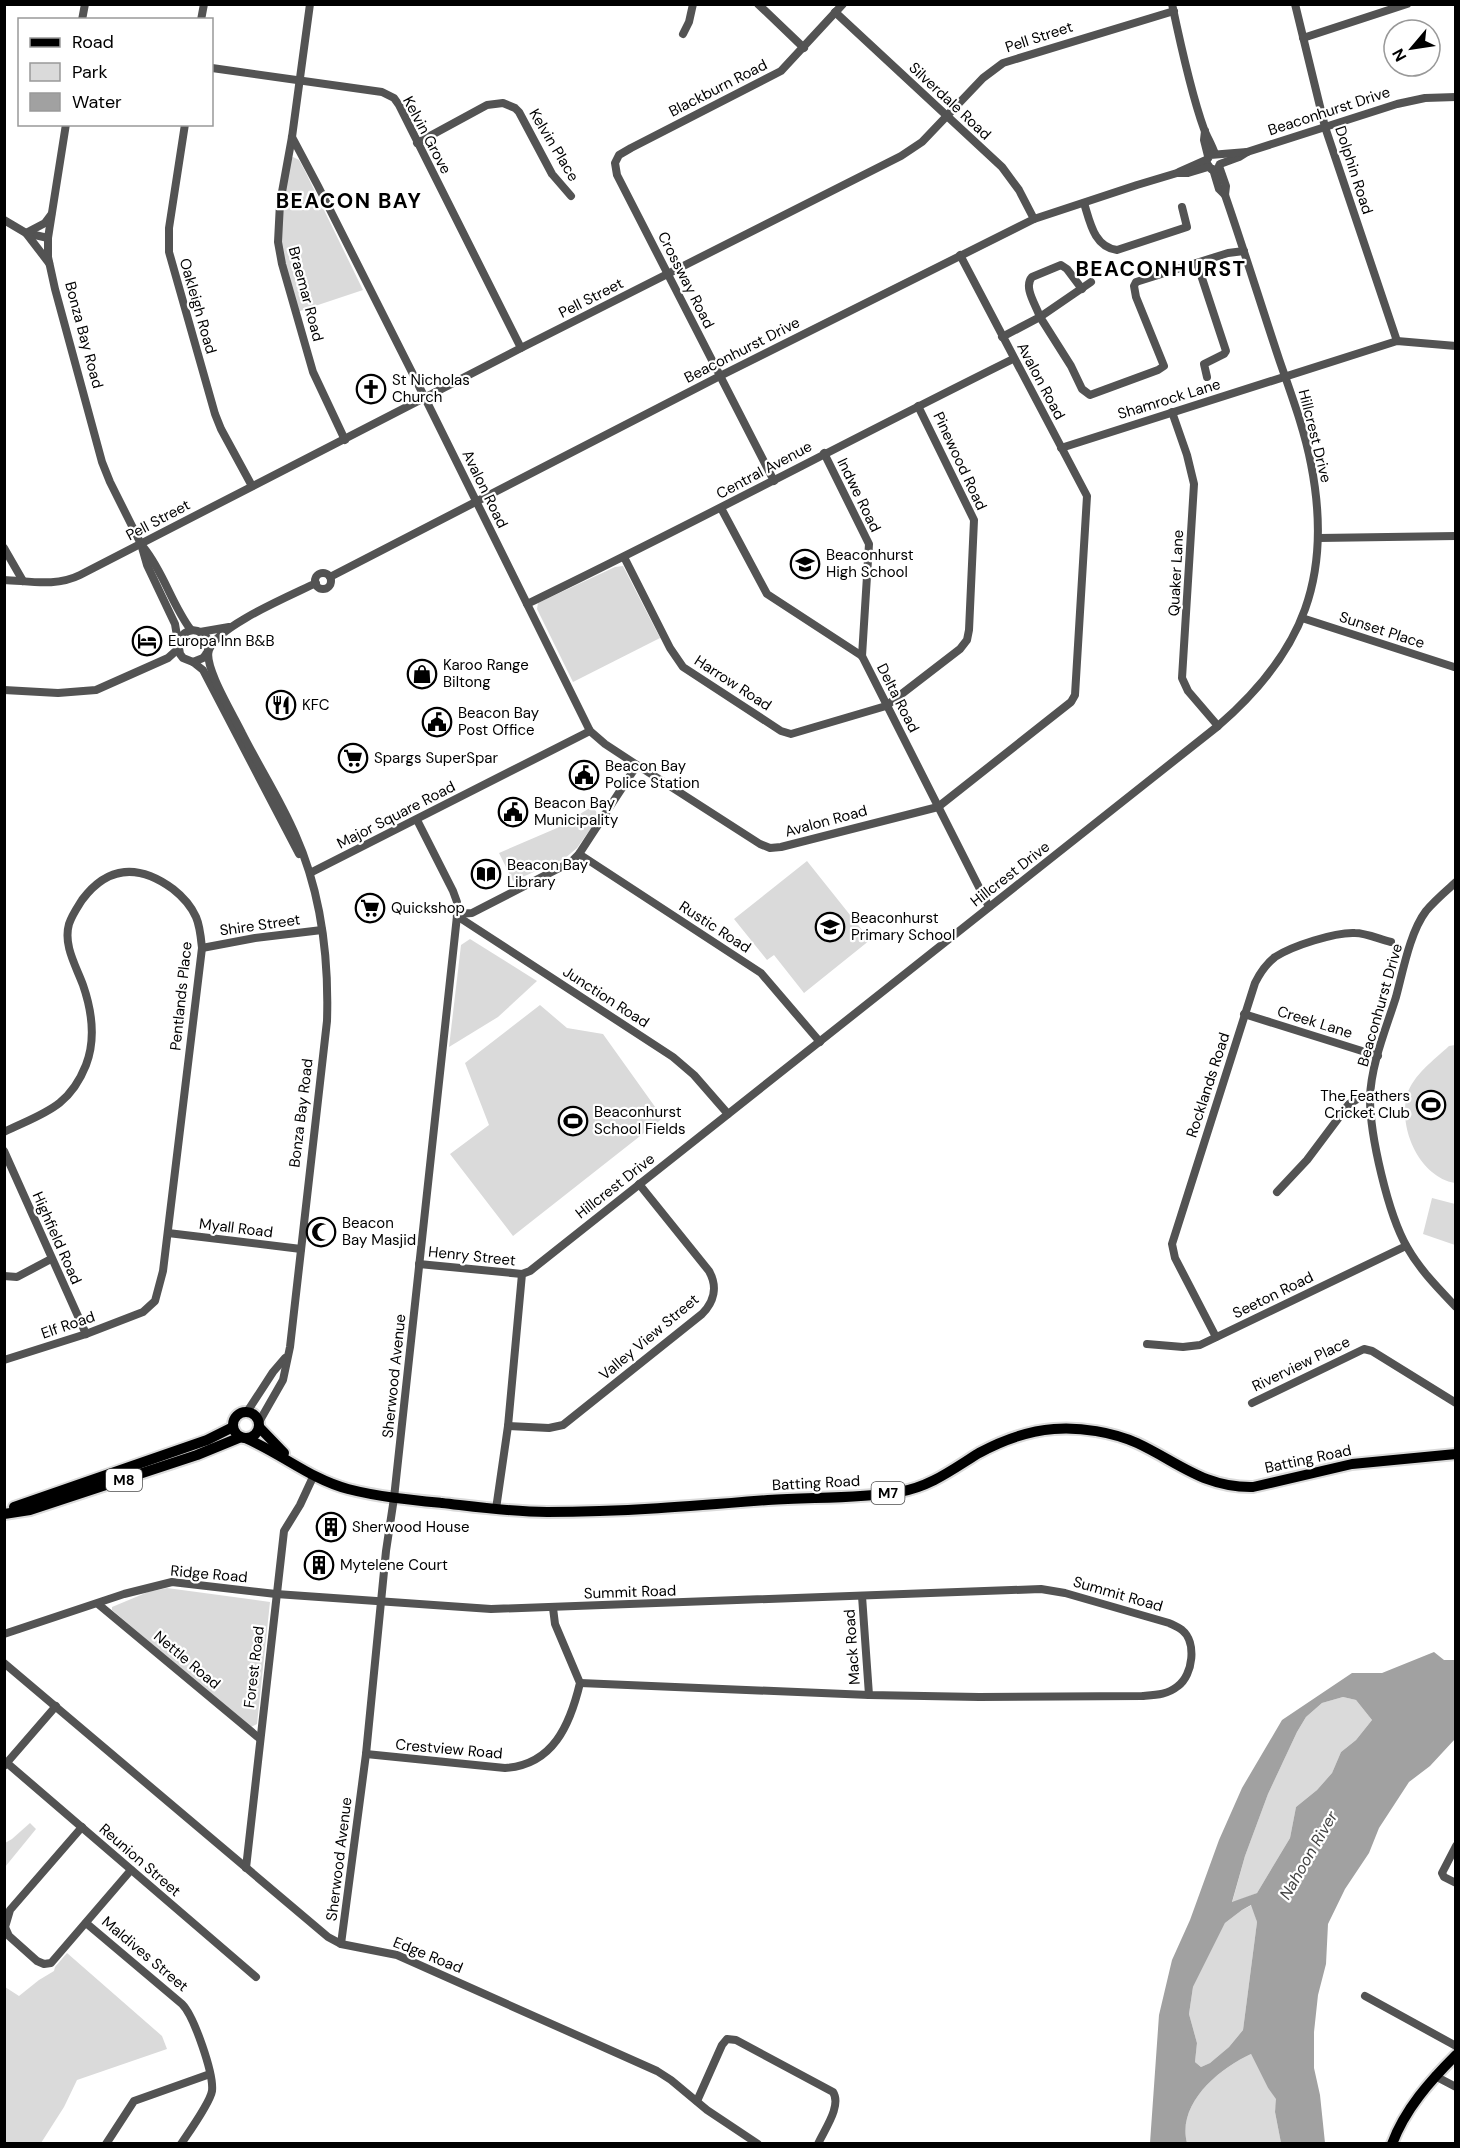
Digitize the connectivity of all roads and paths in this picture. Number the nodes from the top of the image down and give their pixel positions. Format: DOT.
graph roads {
  1 [pos="310,4"];
  2 [pos="693,4"];
  3 [pos="758,4"];
  4 [pos="843,4"];
  5 [pos="1295,4"];
  6 [pos="1407,4"];
  7 [pos="1173,8"];
  8 [pos="836,12"];
  9 [pos="683,34"];
  10 [pos="1303,38"];
  11 [pos="804,48"];
  12 [pos="213,68"];
  13 [pos="299,81"];
  14 [pos="1455,97"];
  15 [pos="947,116"];
  16 [pos="66,126"];
  17 [pos="185,126"];
  18 [pos="1325,126"];
  19 [pos="292,137"];
  20 [pos="417,143"];
  21 [pos="619,155"];
  22 [pos="1213,161"];
  23 [pos="571,196"];
  24 [pos="1084,203"];
  25 [pos="1182,207"];
  26 [pos="52,213"];
  27 [pos="1034,219"];
  28 [pos="4,220"];
  29 [pos="26,233"];
  30 [pos="48,238"];
  31 [pos="1244,251"];
  32 [pos="960,255"];
  33 [pos="1197,263"];
  34 [pos="50,264"];
  35 [pos="668,274"];
  36 [pos="1091,282"];
  37 [pos="1082,289"];
  38 [pos="1040,317"];
  39 [pos="1002,337"];
  40 [pos="1397,341"];
  41 [pos="1455,346"];
  42 [pos="521,348"];
  43 [pos="1013,359"];
  44 [pos="720,376"];
  45 [pos="1207,377"];
  46 [pos="1286,378"];
  47 [pos="426,398"];
  48 [pos="918,406"];
  49 [pos="1172,412"];
  50 [pos="345,440"];
  51 [pos="1061,448"];
  52 [pos="824,453"];
  53 [pos="774,481"];
  54 [pos="252,486"];
  55 [pos="476,500"];
  56 [pos="721,508"];
  57 [pos="1455,536"];
  58 [pos="1319,538"];
  59 [pos="141,544"];
  60 [pos="4,548"];
  61 [pos="624,557"];
  62 [pos="4,580"];
  63 [pos="23,581"];
  64 [pos="527,604"];
  65 [pos="1302,618"];
  66 [pos="232,626"];
  67 [pos="191,630"];
  68 [pos="200,632"];
  69 [pos="178,646"];
  70 [pos="209,649"];
  71 [pos="861,656"];
  72 [pos="168,658"];
  73 [pos="190,661"];
  74 [pos="1454,667"];
  75 [pos="4,690"];
  76 [pos="886,706"];
  77 [pos="1218,726"];
  78 [pos="590,730"];
  79 [pos="637,765"];
  80 [pos="938,807"];
  81 [pos="417,820"];
  82 [pos="579,854"];
  83 [pos="310,873"];
  84 [pos="1455,882"];
  85 [pos="989,908"];
  86 [pos="457,915"];
  87 [pos="322,930"];
  88 [pos="1391,942"];
  89 [pos="202,948"];
  90 [pos="1244,1014"];
  91 [pos="820,1042"];
  92 [pos="1378,1056"];
  93 [pos="1370,1096"];
  94 [pos="728,1114"];
  95 [pos="4,1132"];
  96 [pos="4,1151"];
  97 [pos="639,1184"];
  98 [pos="1277,1192"];
  99 [pos="168,1233"];
  100 [pos="1406,1246"];
  101 [pos="301,1249"];
  102 [pos="51,1259"];
  103 [pos="419,1264"];
  104 [pos="522,1274"];
  105 [pos="4,1276"];
  106 [pos="1455,1307"];
  107 [pos="140,1313"];
  108 [pos="86,1334"];
  109 [pos="1216,1337"];
  110 [pos="1147,1344"];
  111 [pos="286,1357"];
  112 [pos="4,1360"];
  113 [pos="1252,1403"];
  114 [pos="1455,1403"];
  115 [pos="247,1412"];
  116 [pos="259,1425"];
  117 [pos="508,1426"];
  118 [pos="233,1427"];
  119 [pos="243,1438"];
  120 [pos="1455,1454"];
  121 [pos="299,1468"];
  122 [pos="313,1477"];
  123 [pos="394,1498"];
  124 [pos="496,1509"];
  125 [pos="4,1512"];
  126 [pos="276,1594"];
  127 [pos="862,1596"];
  128 [pos="382,1603"];
  129 [pos="98,1604"];
  130 [pos="553,1608"];
  131 [pos="4,1634"];
  132 [pos="4,1663"];
  133 [pos="580,1683"];
  134 [pos="869,1695"];
  135 [pos="56,1706"];
  136 [pos="259,1738"];
  137 [pos="366,1754"];
  138 [pos="6,1765"];
  139 [pos="81,1827"];
  140 [pos="1455,1846"];
  141 [pos="246,1868"];
  142 [pos="131,1870"];
  143 [pos="1455,1883"];
  144 [pos="86,1923"];
  145 [pos="342,1944"];
  146 [pos="256,1977"];
  147 [pos="1365,1996"];
  148 [pos="1455,2046"];
  149 [pos="1455,2055"];
  150 [pos="210,2074"];
  151 [pos="1435,2076"];
  152 [pos="1455,2087"];
  153 [pos="698,2101"];
  154 [pos="106,2144"];
  155 [pos="182,2144"];
  156 [pos="758,2144"];
  157 [pos="818,2144"];
  158 [pos="1392,2144"];
  1 -- 13 [label="street, Braemar Road"];
  2 -- 9 [label="street"];
  3 -- 11 [label="street"];
  4 -- 8 [label="street, Blackburn Road"];
  5 -- 10 [label="street, Dolphin Road"];
  6 -- 10 [label="street"];
  7 -- 15 [label="street, Pell Street"];
  7 -- 22 [label="street, Hillcrest Drive"];
  8 -- 11 [label="street, Blackburn Road"];
  8 -- 15 [label="street, Silverdale Road"];
  10 -- 18 [label="street, Dolphin Road"];
  11 -- 21 [label="street, Blackburn Road"];
  12 -- 13 [label="street, Kelvin Grove"];
  13 -- 19 [label="street, Braemar Road"];
  13 -- 20 [label="street, Kelvin Grove"];
  14 -- 18 [label="street, Beaconhurst Drive"];
  15 -- 27 [label="street, Silverdale Road"];
  15 -- 35 [label="street, Pell Street"];
  16 -- 26 [label="street, Bonza Bay Road"];
  17 -- 54 [label="street, Oakleigh Road"];
  18 -- 22 [label="street, Beaconhurst Drive"];
  18 -- 40 [label="street, Dolphin Road"];
  19 -- 47 [label="street, Avalon Road"];
  19 -- 50 [label="street, Braemar Road"];
  20 -- 23 [label="street, Kelvin Place"];
  20 -- 42 [label="street, Kelvin Grove"];
  21 -- 35 [label="street, Crossway Road"];
  22 -- 24 [label="street, Beaconhurst Drive"];
  22 -- 31 [label="street, Hillcrest Drive"];
  24 -- 25 [label="street"];
  24 -- 27 [label="street, Beaconhurst Drive"];
  26 -- 29 [label="street"];
  26 -- 30 [label="street, Bonza Bay Road"];
  27 -- 32 [label="street, Beaconhurst Drive"];
  28 -- 29 [label="street"];
  29 -- 30 [label="street"];
  29 -- 34 [label="street"];
  30 -- 34 [label="street, Bonza Bay Road"];
  31 -- 33 [label="street"];
  31 -- 46 [label="street, Hillcrest Drive"];
  32 -- 39 [label="street, Avalon Road"];
  32 -- 44 [label="street, Beaconhurst Drive"];
  33 -- 38 [label="street"];
  33 -- 45 [label="street"];
  34 -- 59 [label="street, Bonza Bay Road"];
  35 -- 42 [label="street, Pell Street"];
  35 -- 44 [label="street, Crossway Road"];
  36 -- 37 [label="street"];
  37 -- 38 [label="street"];
  37 -- 38 [label="street"];
  38 -- 39 [label="street"];
  39 -- 43 [label="street, Avalon Road"];
  40 -- 41 [label="street"];
  40 -- 46 [label="street, Shamrock Lane"];
  42 -- 47 [label="street, Pell Street"];
  43 -- 48 [label="street, Central Avenue"];
  43 -- 51 [label="street, Avalon Road"];
  44 -- 53 [label="street, Crossway Road"];
  44 -- 55 [label="street, Beaconhurst Drive"];
  46 -- 49 [label="street, Shamrock Lane"];
  46 -- 58 [label="street, Hillcrest Drive"];
  47 -- 50 [label="street, Pell Street"];
  47 -- 55 [label="street, Avalon Road"];
  48 -- 52 [label="street, Central Avenue"];
  48 -- 76 [label="street, Pinewood Road"];
  49 -- 51 [label="street, Shamrock Lane"];
  49 -- 77 [label="street, Quaker Lane"];
  50 -- 54 [label="street, Pell Street"];
  51 -- 80 [label="street, Avalon Road"];
  52 -- 53 [label="street, Central Avenue"];
  52 -- 71 [label="street, Indwe Road"];
  53 -- 56 [label="street, Central Avenue"];
  54 -- 59 [label="street, Pell Street"];
  55 -- 64 [label="street, Avalon Road"];
  55 -- 66 [label="street, Beaconhurst Drive"];
  56 -- 61 [label="street, Central Avenue"];
  56 -- 71 [label="street, Delta Road"];
  57 -- 58 [label="street"];
  58 -- 65 [label="street, Hillcrest Drive"];
  59 -- 63 [label="street, Pell Street"];
  59 -- 67 [label="street, Bonza Bay Road"];
  59 -- 69 [label="street, Bonza Bay Road"];
  60 -- 63 [label="street"];
  61 -- 64 [label="street, Central Avenue"];
  61 -- 76 [label="street, Harrow Road"];
  62 -- 63 [label="street, Pell Street"];
  64 -- 78 [label="street, Avalon Road"];
  65 -- 74 [label="street, Sunset Place"];
  65 -- 77 [label="street, Hillcrest Drive"];
  66 -- 68 [label="street"];
  66 -- 70 [label="street"];
  67 -- 68 [label="street"];
  67 -- 69 [label="street"];
  68 -- 70 [label="street"];
  69 -- 72 [label="street"];
  69 -- 73 [label="street"];
  70 -- 73 [label="street"];
  70 -- 83 [label="street, Bonza Bay Road"];
  71 -- 76 [label="street, Delta Road"];
  72 -- 73 [label="street"];
  72 -- 75 [label="street"];
  73 -- 83 [label="street, Bonza Bay Road"];
  76 -- 80 [label="street, Delta Road"];
  77 -- 85 [label="street, Hillcrest Drive"];
  78 -- 79 [label="street, Avalon Road"];
  78 -- 81 [label="street, Major Square Road"];
  79 -- 80 [label="street, Avalon Road"];
  79 -- 82 [label="street"];
  80 -- 85 [label="street, Delta Road"];
  81 -- 83 [label="street, Major Square Road"];
  81 -- 86 [label="street, Sherwood Avenue"];
  82 -- 86 [label="street"];
  82 -- 91 [label="street, Rustic Road"];
  83 -- 87 [label="street, Bonza Bay Road"];
  84 -- 92 [label="street, Beaconhurst Drive"];
  85 -- 91 [label="street, Hillcrest Drive"];
  86 -- 94 [label="street, Junction Road"];
  86 -- 103 [label="street, Sherwood Avenue"];
  87 -- 89 [label="street, Shire Street"];
  87 -- 101 [label="street, Bonza Bay Road"];
  88 -- 90 [label="street, Rocklands Road"];
  89 -- 95 [label="street, Pentlands Place"];
  89 -- 99 [label="street, Pentlands Place"];
  90 -- 92 [label="street, Creek Lane"];
  90 -- 109 [label="street, Rocklands Road"];
  91 -- 94 [label="street, Hillcrest Drive"];
  92 -- 93 [label="street, Beaconhurst Drive"];
  93 -- 98 [label="street"];
  93 -- 100 [label="street, Beaconhurst Drive"];
  94 -- 97 [label="street, Hillcrest Drive"];
  96 -- 102 [label="street, Highfield Road"];
  97 -- 104 [label="street, Hillcrest Drive"];
  97 -- 117 [label="street, Valley View Street"];
  99 -- 101 [label="street, Myall Road"];
  99 -- 107 [label="street, Pentlands Place"];
  100 -- 106 [label="street, Beaconhurst Drive"];
  100 -- 109 [label="street, Seeton Road"];
  101 -- 111 [label="street, Bonza Bay Road"];
  102 -- 105 [label="street"];
  102 -- 108 [label="street, Highfield Road"];
  103 -- 104 [label="street, Henry Street"];
  103 -- 123 [label="street, Sherwood Avenue"];
  104 -- 117 [label="street"];
  107 -- 108 [label="street, Elf Road"];
  108 -- 112 [label="street, Elf Road"];
  109 -- 110 [label="street, Seeton Road"];
  111 -- 115 [label="street, Bonza Bay Road"];
  111 -- 116 [label="street, Bonza Bay Road"];
  113 -- 114 [label="street, Riverview Place"];
  115 -- 116 [label="main road"];
  115 -- 118 [label="main road"];
  116 -- 119 [label="main road"];
  116 -- 121 [label="main road, Batting Road"];
  117 -- 124 [label="street"];
  118 -- 119 [label="main road"];
  118 -- 125 [label="main road, M8"];
  119 -- 121 [label="main road, Batting Road"];
  119 -- 125 [label="main road, M8"];
  120 -- 124 [label="main road, Batting Road / M7"];
  121 -- 122 [label="main road, Batting Road / M7"];
  122 -- 123 [label="main road, Batting Road / M7"];
  122 -- 126 [label="street, Forest Road"];
  123 -- 124 [label="main road, Batting Road / M7"];
  123 -- 128 [label="street, Sherwood Avenue"];
  126 -- 128 [label="street, Ridge Road"];
  126 -- 129 [label="street, Ridge Road"];
  126 -- 136 [label="street, Forest Road"];
  127 -- 130 [label="street, Summit Road"];
  127 -- 134 [label="street, Mack Road"];
  127 -- 134 [label="street, Summit Road"];
  128 -- 130 [label="street, Summit Road"];
  128 -- 137 [label="street, Sherwood Avenue"];
  129 -- 131 [label="street, Ridge Road"];
  129 -- 136 [label="street, Nettle Road"];
  130 -- 133 [label="street"];
  132 -- 135 [label="street, Edge Road"];
  133 -- 134 [label="street, Summit Road"];
  133 -- 137 [label="street, Crestview Road"];
  135 -- 138 [label="street"];
  135 -- 141 [label="street, Edge Road"];
  136 -- 141 [label="street, Forest Road"];
  137 -- 145 [label="street, Sherwood Avenue"];
  138 -- 139 [label="street, Reunion Street"];
  139 -- 142 [label="street, Reunion Street"];
  139 -- 144 [label="street"];
  140 -- 143 [label="street"];
  141 -- 145 [label="street, Edge Road"];
  142 -- 144 [label="street"];
  142 -- 146 [label="street, Reunion Street"];
  144 -- 150 [label="street, Maldives Street"];
  145 -- 153 [label="street, Edge Road"];
  147 -- 148 [label="street"];
  149 -- 151 [label="main road"];
  150 -- 154 [label="street"];
  150 -- 155 [label="street, Maldives Street"];
  151 -- 152 [label="street"];
  151 -- 158 [label="main road"];
  153 -- 156 [label="street, Edge Road"];
  153 -- 157 [label="street"];
}
